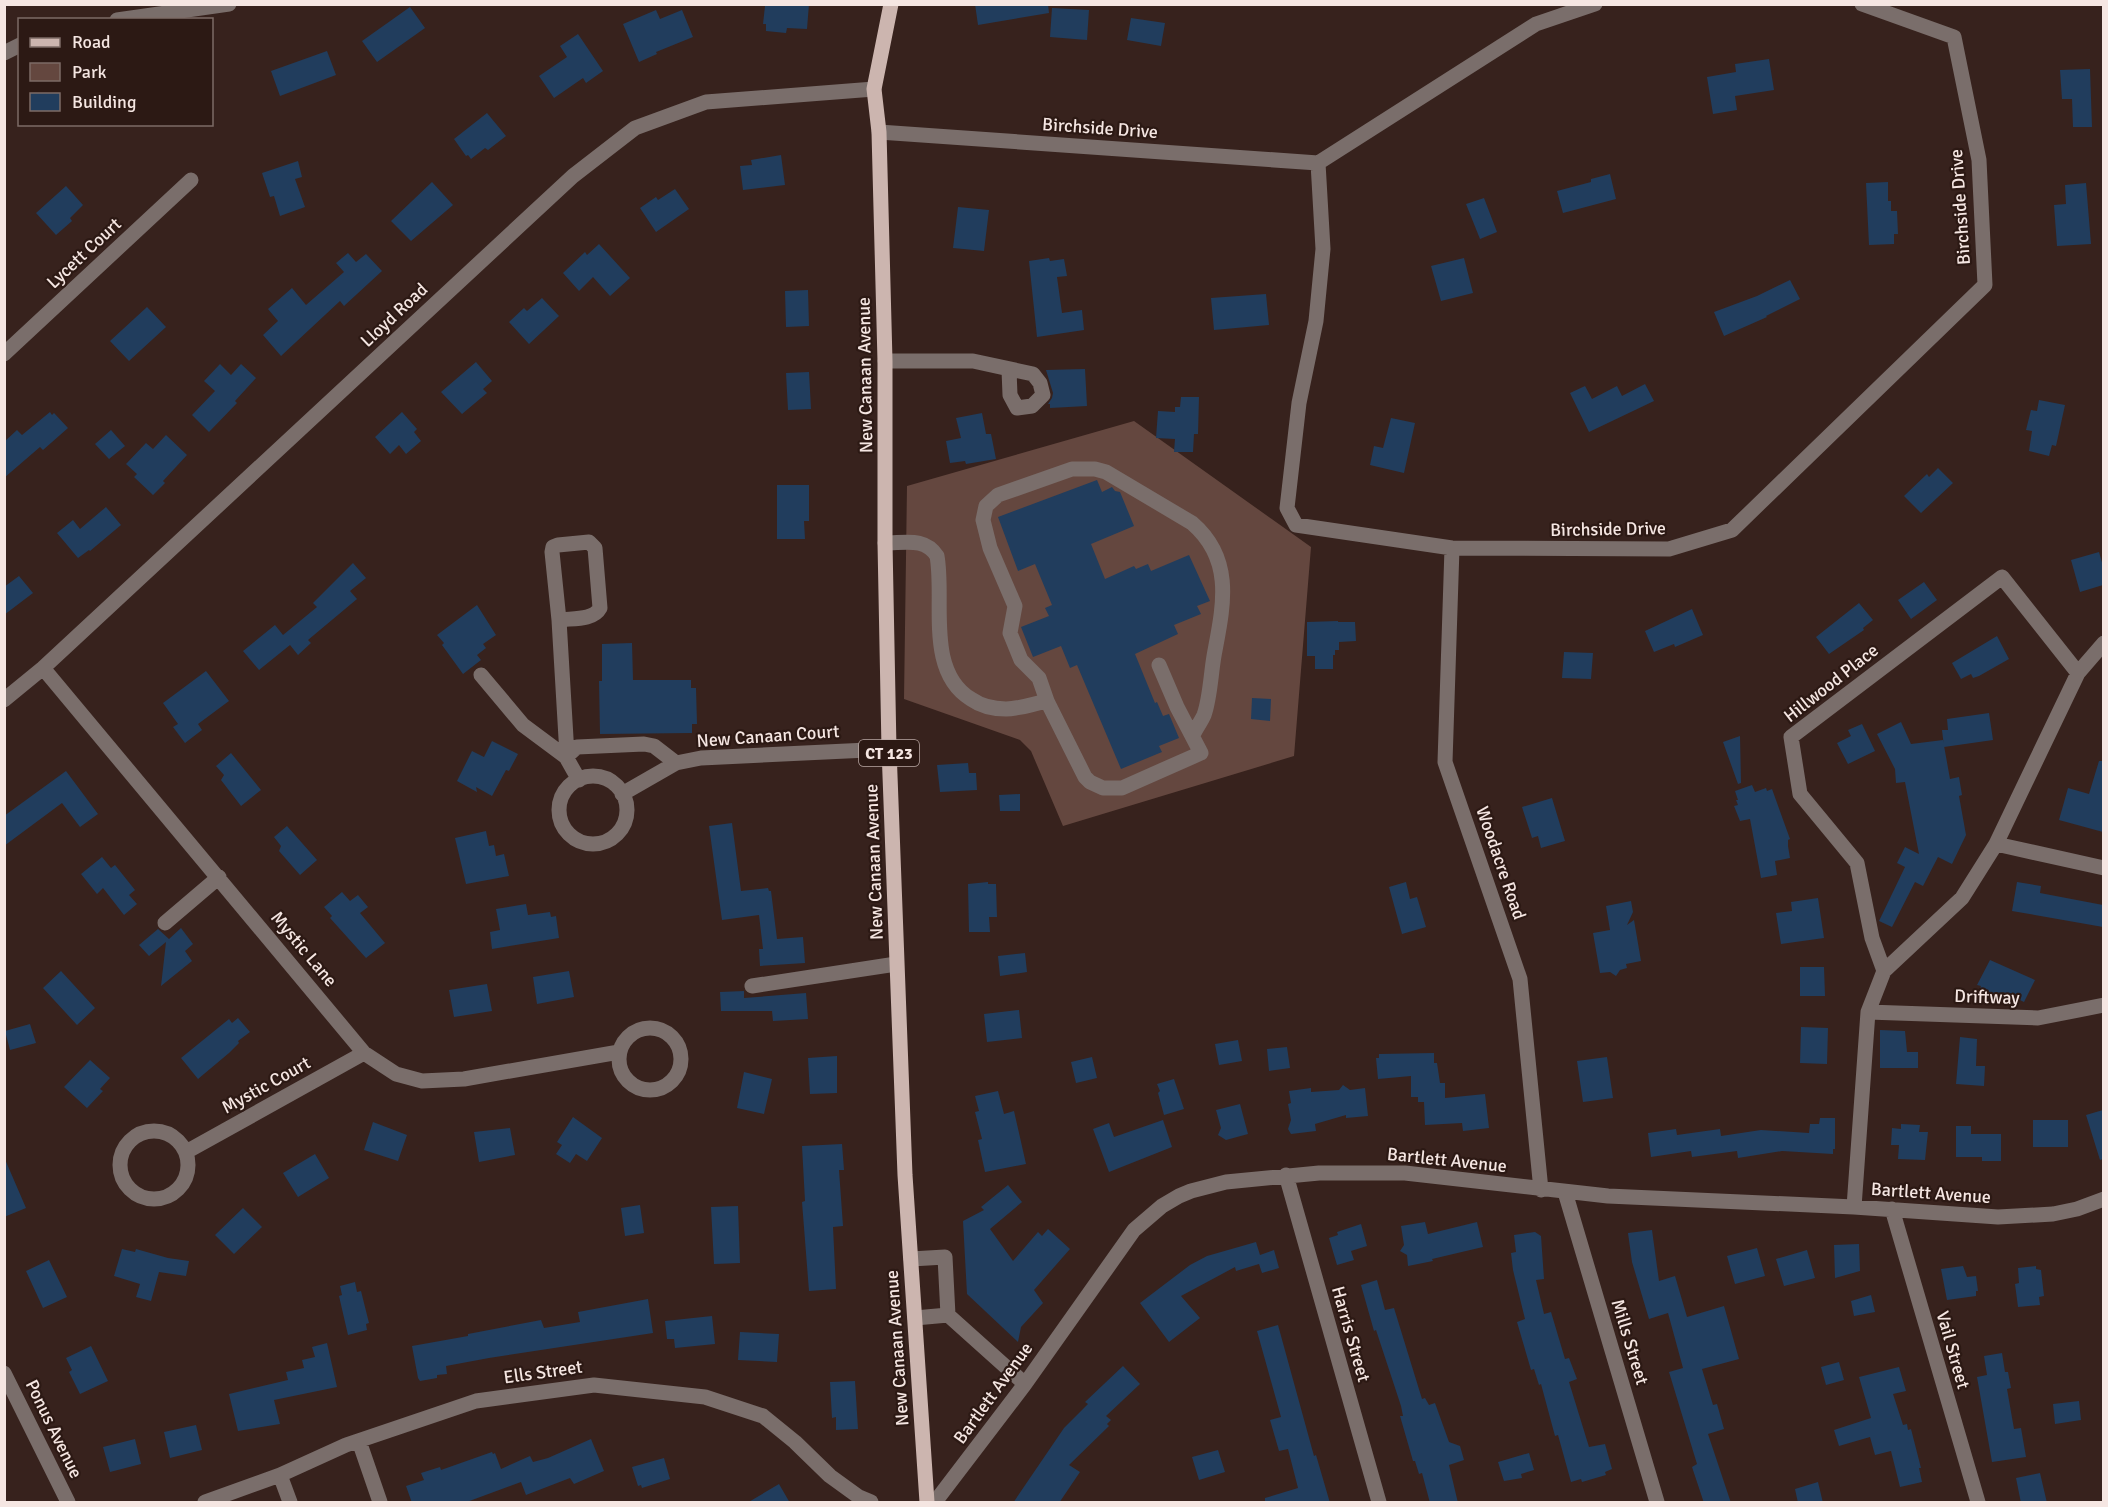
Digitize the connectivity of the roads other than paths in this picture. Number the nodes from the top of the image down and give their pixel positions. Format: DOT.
graph roads {
  1 [pos="229,4"];
  2 [pos="891,4"];
  3 [pos="1594,4"];
  4 [pos="1862,4"];
  5 [pos="131,18"];
  6 [pos="18,46"];
  7 [pos="4,53"];
  8 [pos="874,89"];
  9 [pos="879,132"];
  10 [pos="1318,162"];
  11 [pos="191,180"];
  12 [pos="4,354"];
  13 [pos="885,361"];
  14 [pos="1009,370"];
  15 [pos="885,543"];
  16 [pos="1452,548"];
  17 [pos="559,620"];
  18 [pos="2103,644"];
  19 [pos="1159,665"];
  20 [pos="43,668"];
  21 [pos="2078,673"];
  22 [pos="481,675"];
  23 [pos="4,700"];
  24 [pos="1047,701"];
  25 [pos="1193,735"];
  26 [pos="889,748"];
  27 [pos="566,756"];
  28 [pos="676,763"];
  29 [pos="579,780"];
  30 [pos="622,794"];
  31 [pos="1996,844"];
  32 [pos="2103,868"];
  33 [pos="219,877"];
  34 [pos="165,923"];
  35 [pos="896,964"];
  36 [pos="1884,971"];
  37 [pos="752,986"];
  38 [pos="2103,1005"];
  39 [pos="1868,1012"];
  40 [pos="619,1052"];
  41 [pos="364,1053"];
  42 [pos="186,1152"];
  43 [pos="1286,1175"];
  44 [pos="1541,1190"];
  45 [pos="1565,1192"];
  46 [pos="2103,1199"];
  47 [pos="1854,1207"];
  48 [pos="1892,1209"];
  49 [pos="911,1259"];
  50 [pos="948,1315"];
  51 [pos="915,1318"];
  52 [pos="4,1373"];
  53 [pos="1025,1384"];
  54 [pos="359,1441"];
  55 [pos="280,1474"];
  56 [pos="866,1502"];
  57 [pos="68,1503"];
  58 [pos="205,1503"];
  59 [pos="290,1503"];
  60 [pos="380,1503"];
  61 [pos="927,1503"];
  62 [pos="935,1503"];
  63 [pos="1379,1503"];
  64 [pos="1657,1503"];
  65 [pos="1978,1503"];
  1 -- 5 [label="street"];
  2 -- 8 [label="main road, New Canaan Avenue / CT 123"];
  3 -- 10 [label="street"];
  4 -- 16 [label="street, Birchside Drive"];
  6 -- 7 [label="street"];
  8 -- 9 [label="main road, New Canaan Avenue / CT 123"];
  8 -- 20 [label="street, Lloyd Road"];
  9 -- 10 [label="street, Birchside Drive"];
  9 -- 13 [label="main road, New Canaan Avenue / CT 123"];
  10 -- 16 [label="street, Birchside Drive"];
  11 -- 12 [label="street, Lycett Court"];
  13 -- 14 [label="street"];
  13 -- 15 [label="main road, New Canaan Avenue / CT 123"];
  15 -- 24 [label="street"];
  15 -- 26 [label="main road, New Canaan Avenue / CT 123"];
  16 -- 44 [label="street, Woodacre Road"];
  17 -- 17 [label="street"];
  17 -- 27 [label="street"];
  18 -- 21 [label="street"];
  19 -- 25 [label="street"];
  20 -- 23 [label="street, Lloyd Road"];
  20 -- 33 [label="street, Mystic Lane"];
  21 -- 31 [label="street"];
  21 -- 36 [label="street, Hillwood Place"];
  22 -- 27 [label="street"];
  24 -- 25 [label="street"];
  24 -- 25 [label="street"];
  26 -- 28 [label="street, New Canaan Court"];
  26 -- 35 [label="main road, New Canaan Avenue / CT 123"];
  27 -- 28 [label="street"];
  27 -- 29 [label="street"];
  28 -- 30 [label="street, New Canaan Court"];
  29 -- 30 [label="street"];
  29 -- 30 [label="street"];
  31 -- 32 [label="street"];
  31 -- 36 [label="street"];
  33 -- 34 [label="street"];
  33 -- 41 [label="street, Mystic Lane"];
  35 -- 37 [label="street"];
  35 -- 49 [label="main road, New Canaan Avenue / CT 123"];
  36 -- 39 [label="street"];
  38 -- 39 [label="street, Driftway"];
  39 -- 47 [label="street"];
  40 -- 40 [label="street"];
  40 -- 41 [label="street, Mystic Lane"];
  41 -- 42 [label="street, Mystic Court"];
  42 -- 42 [label="street"];
  43 -- 44 [label="street, Bartlett Avenue"];
  43 -- 53 [label="street, Bartlett Avenue"];
  43 -- 63 [label="street, Harris Street"];
  44 -- 45 [label="street, Bartlett Avenue"];
  45 -- 47 [label="street, Bartlett Avenue"];
  45 -- 64 [label="street, Mills Street"];
  46 -- 48 [label="street, Bartlett Avenue"];
  47 -- 48 [label="street, Bartlett Avenue"];
  48 -- 65 [label="street, Vail Street"];
  49 -- 50 [label="street"];
  49 -- 51 [label="main road, New Canaan Avenue / CT 123"];
  50 -- 51 [label="street"];
  50 -- 53 [label="street"];
  51 -- 61 [label="main road, New Canaan Avenue / CT 123"];
  52 -- 57 [label="street, Ponus Avenue"];
  53 -- 62 [label="street, Bartlett Avenue"];
  54 -- 55 [label="street, Ells Street"];
  54 -- 56 [label="street, Ells Street"];
  54 -- 60 [label="street"];
  55 -- 58 [label="street, Ells Street"];
  55 -- 59 [label="street"];
}
